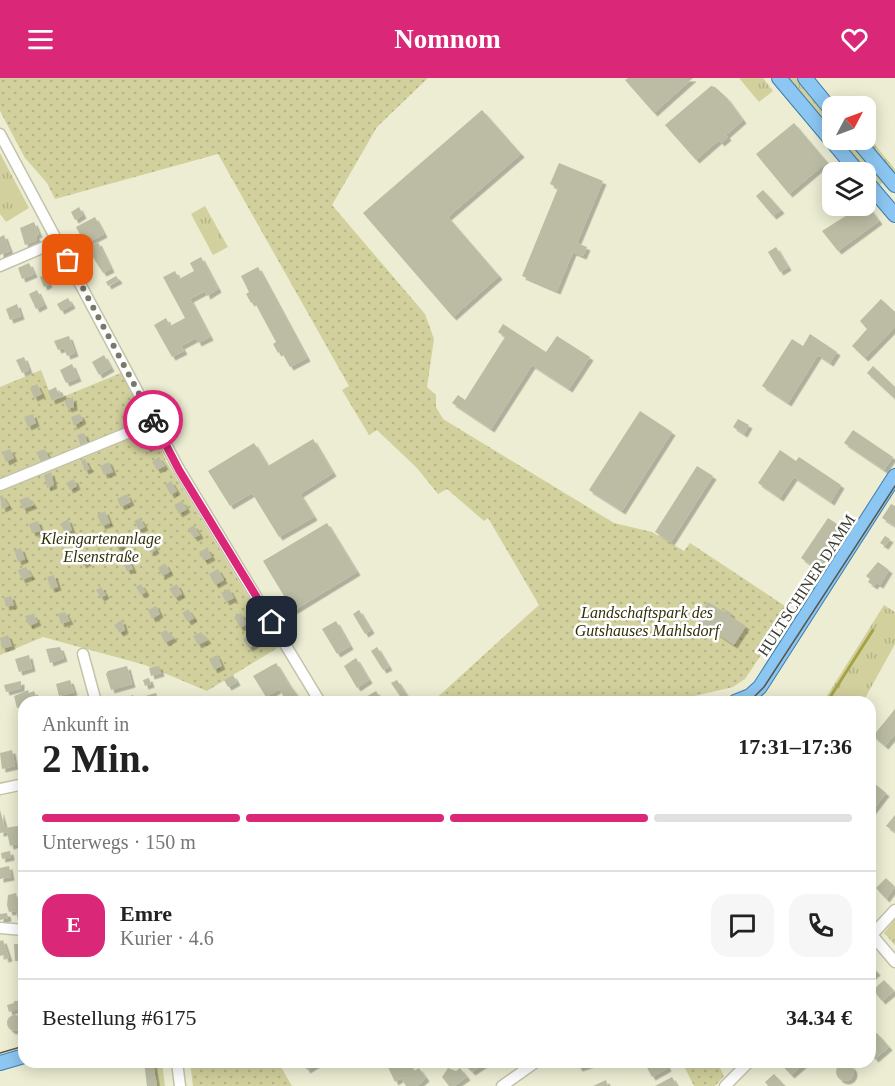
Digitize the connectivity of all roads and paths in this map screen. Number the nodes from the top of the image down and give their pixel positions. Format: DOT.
graph roads {
  1 [pos="779,78"];
  2 [pos="805,78"];
  3 [pos="822,99"];
  4 [pos="0,134"];
  5 [pos="865,150"];
  6 [pos="850,162"];
  7 [pos="895,185"];
  8 [pos="876,193"];
  9 [pos="895,215"];
  10 [pos="58,242"];
  11 [pos="0,266"];
  12 [pos="154,422"];
  13 [pos="895,476"];
  14 [pos="0,485"];
  15 [pos="83,654"];
  16 [pos="94,696"];
  17 [pos="316,696"];
  18 [pos="750,696"];
  19 [pos="18,785"];
  20 [pos="0,789"];
  21 [pos="895,910"];
  22 [pos="0,928"];
  23 [pos="18,930"];
  24 [pos="876,931"];
  25 [pos="876,941"];
  26 [pos="895,962"];
  27 [pos="18,1058"];
  28 [pos="0,1063"];
  29 [pos="178,1068"];
  30 [pos="528,1068"];
  31 [pos="743,1068"];
  32 [pos="180,1086"];
  33 [pos="502,1086"];
  34 [pos="725,1086"];
  1 -- 6 [label="main road"];
  2 -- 3 [label="main road"];
  4 -- 10 [label="street"];
  5 -- 7 [label="main road"];
  8 -- 9 [label="main road"];
  10 -- 11 [label="street"];
  10 -- 12 [label="street"];
  12 -- 14 [label="street"];
  12 -- 17 [label="street"];
  13 -- 18 [label="main road, HULTSCHINER DAMM"];
  15 -- 16 [label="street"];
  19 -- 20 [label="street"];
  21 -- 24 [label="street"];
  22 -- 23 [label="street"];
  25 -- 26 [label="street"];
  27 -- 28 [label="main road"];
  29 -- 32 [label="street"];
  30 -- 33 [label="street"];
  31 -- 34 [label="street"];
}
